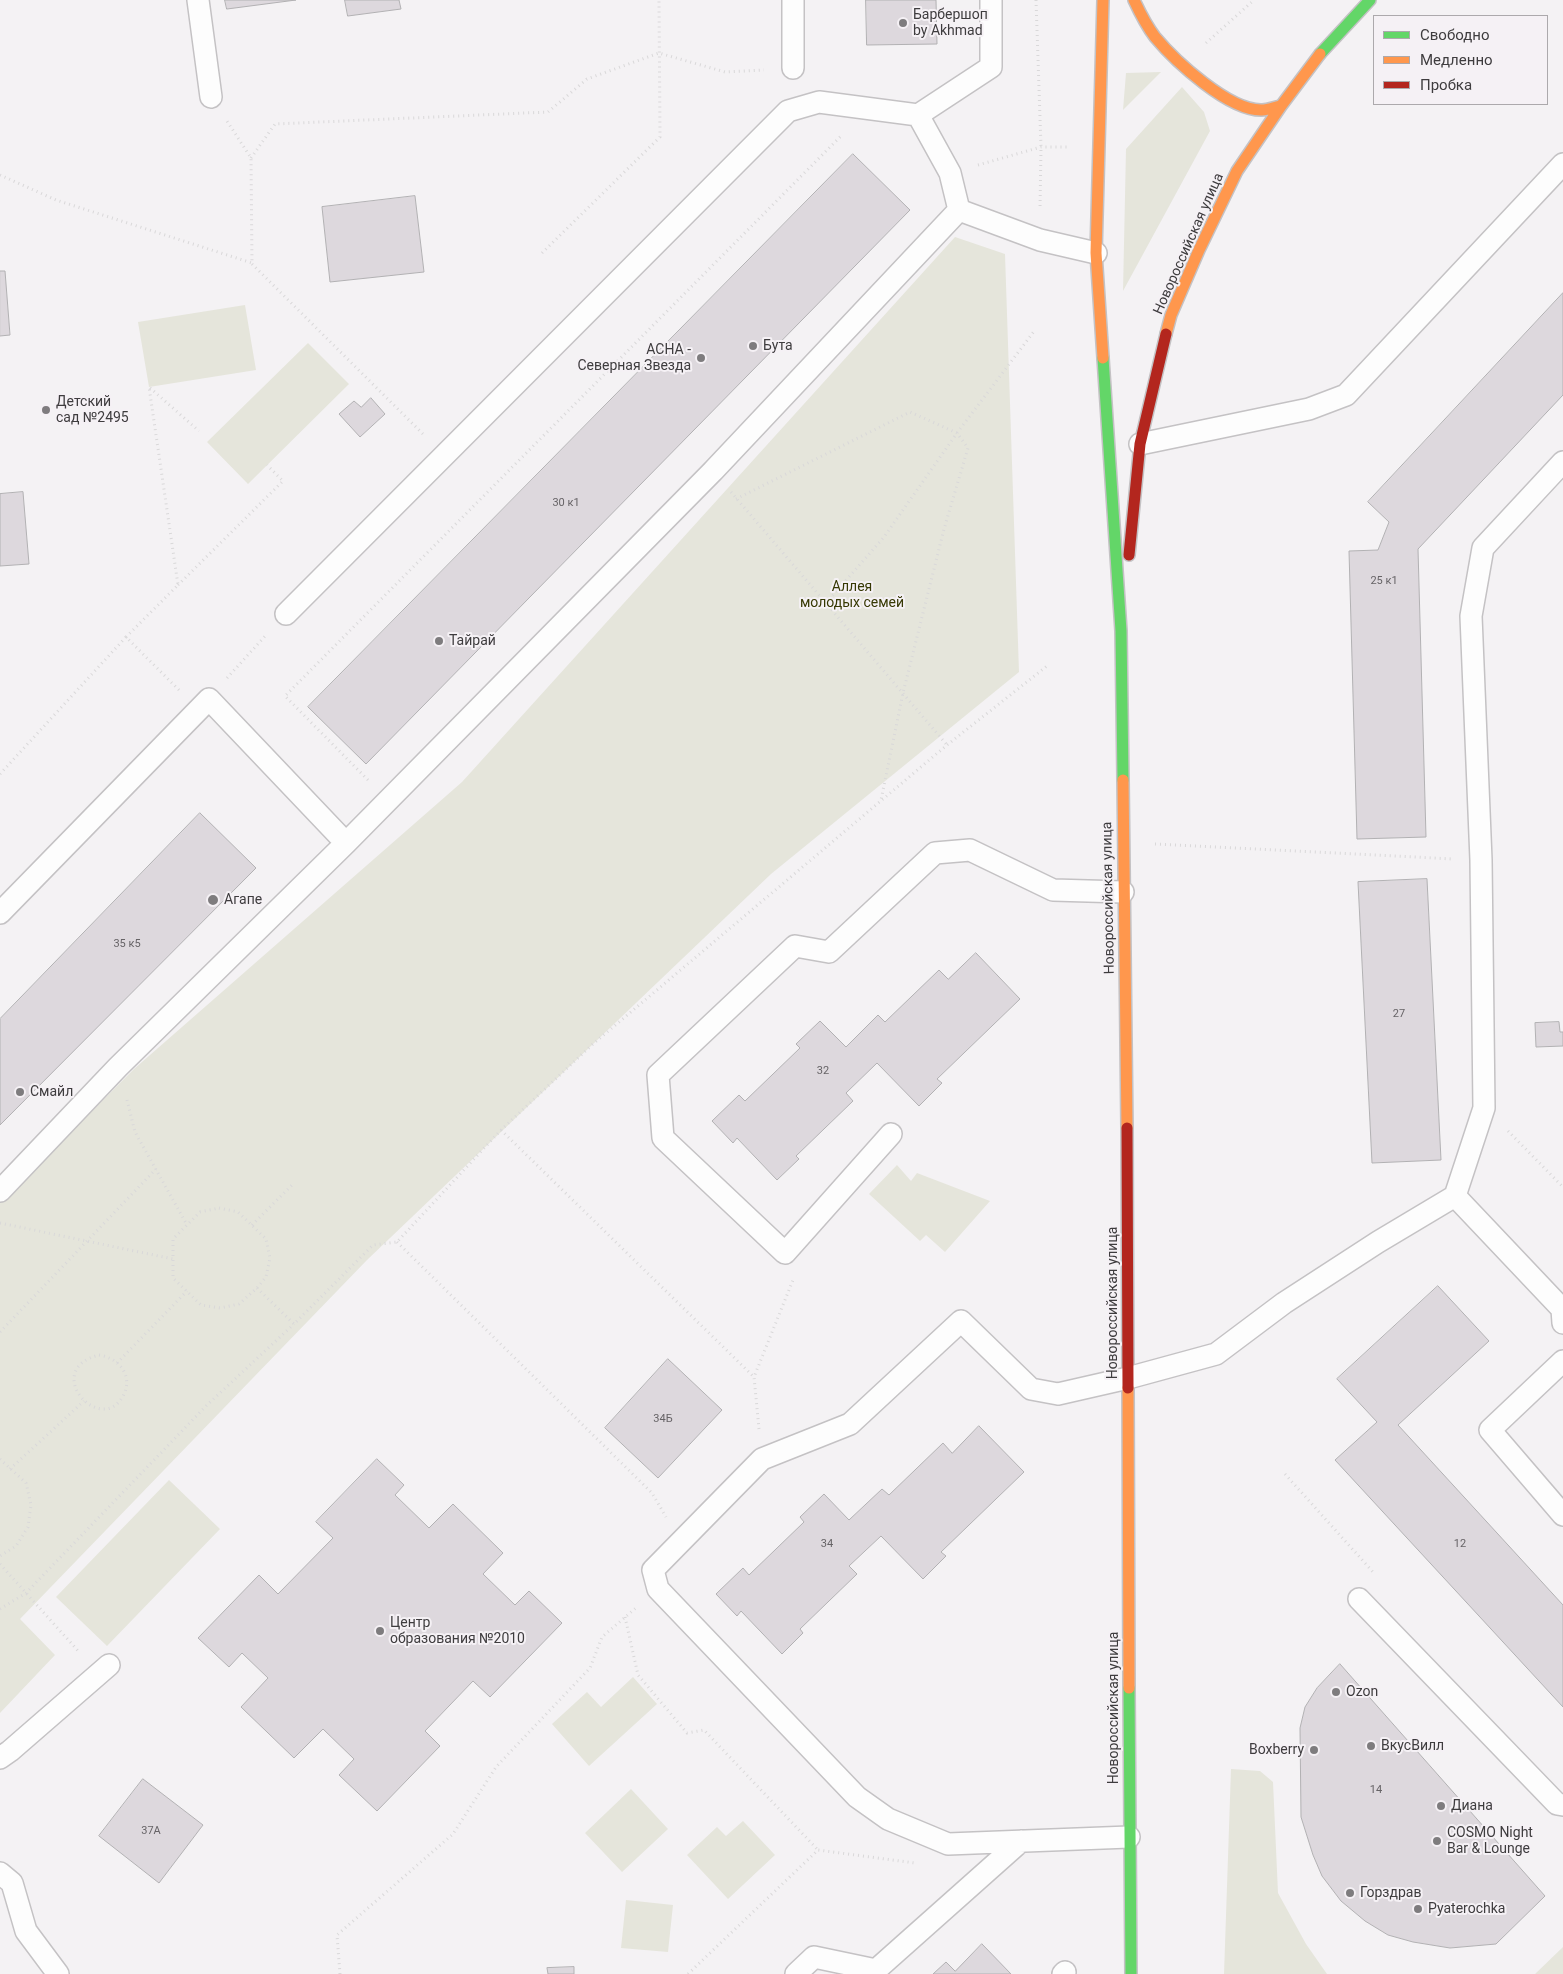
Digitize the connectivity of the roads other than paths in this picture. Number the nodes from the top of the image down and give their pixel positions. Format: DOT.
graph roads {
  1 [pos="198,0"];
  2 [pos="793,0"];
  3 [pos="991,0"];
  4 [pos="1103,0"];
  5 [pos="1134,0"];
  6 [pos="1370,0"];
  7 [pos="793,68"];
  8 [pos="211,97"];
  9 [pos="1281,106"];
  10 [pos="918,115"];
  11 [pos="1563,164"];
  12 [pos="958,210"];
  13 [pos="1096,253"];
  14 [pos="1140,444"];
  15 [pos="1563,462"];
  16 [pos="286,614"];
  17 [pos="1121,631"];
  18 [pos="346,843"];
  19 [pos="1123,892"];
  20 [pos="0,913"];
  21 [pos="891,1134"];
  22 [pos="0,1191"];
  23 [pos="1455,1196"];
  24 [pos="1563,1323"];
  25 [pos="1563,1361"];
  26 [pos="1128,1378"];
  27 [pos="1563,1515"];
  28 [pos="1358,1598"];
  29 [pos="104,1669"];
  30 [pos="0,1758"];
  31 [pos="1563,1806"];
  32 [pos="1129,1837"];
  33 [pos="1021,1841"];
  34 [pos="0,1872"];
  35 [pos="58,1974"];
  36 [pos="796,1974"];
  37 [pos="1131,1974"];
  1 -- 8 [label="lane"];
  2 -- 7 [label="lane"];
  3 -- 10 [label="lane"];
  4 -- 13 [label="street, Новороссийская улица"];
  5 -- 9 [label="street"];
  6 -- 9 [label="street, Новороссийская улица"];
  9 -- 14 [label="street, Новороссийская улица"];
  10 -- 12 [label="lane"];
  10 -- 16 [label="lane"];
  11 -- 14 [label="lane"];
  12 -- 13 [label="lane"];
  12 -- 18 [label="lane"];
  13 -- 17 [label="street, Новороссийская улица"];
  14 -- 17 [label="street, Новороссийская улица"];
  15 -- 23 [label="lane"];
  17 -- 19 [label="street, Новороссийская улица"];
  18 -- 20 [label="lane"];
  18 -- 22 [label="lane"];
  19 -- 21 [label="lane"];
  19 -- 26 [label="street, Новороссийская улица"];
  23 -- 24 [label="lane"];
  23 -- 26 [label="lane"];
  25 -- 27 [label="lane"];
  26 -- 32 [label="street, Новороссийская улица"];
  26 -- 33 [label="lane"];
  28 -- 31 [label="lane"];
  29 -- 30 [label="lane"];
  32 -- 33 [label="lane"];
  32 -- 37 [label="street, Новороссийская улица"];
  33 -- 36 [label="lane"];
  34 -- 35 [label="lane"];
}
